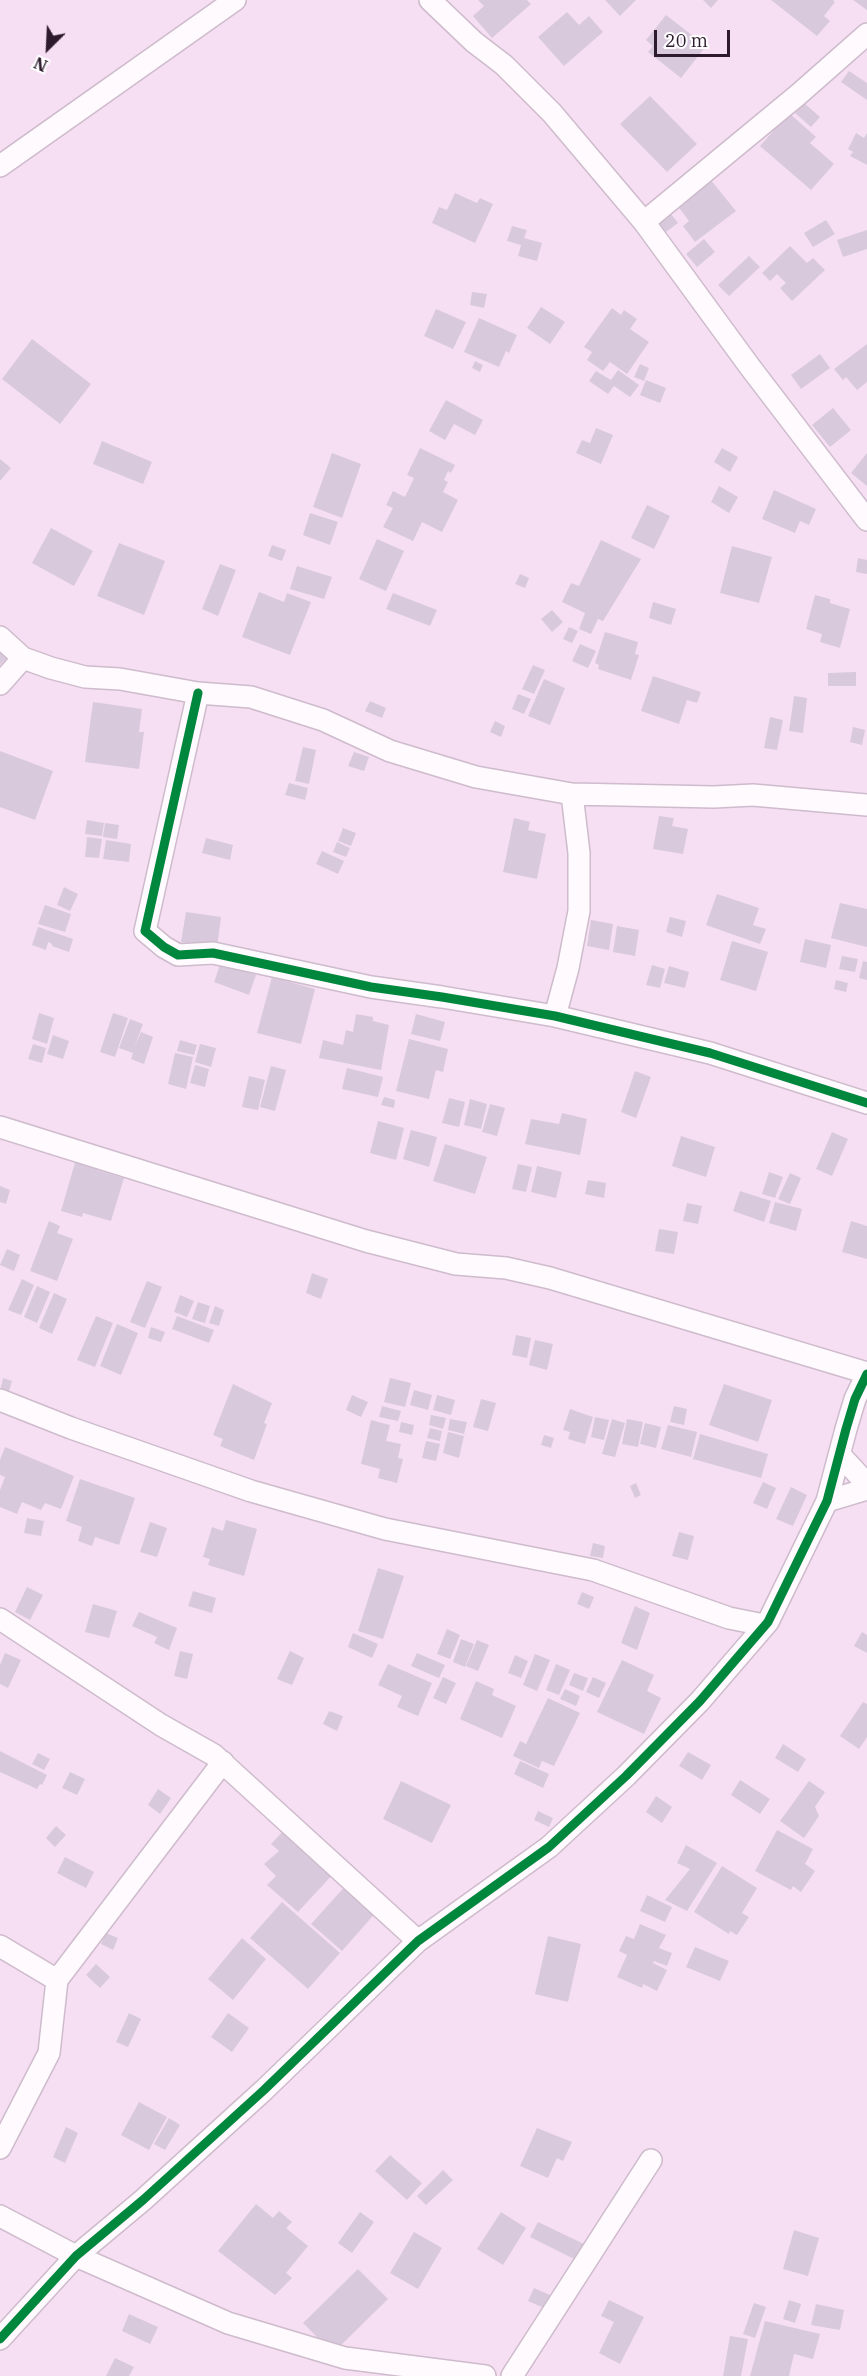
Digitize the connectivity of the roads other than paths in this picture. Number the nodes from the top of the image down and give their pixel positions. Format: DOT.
graph roads {
  1 [pos="235,0"];
  2 [pos="430,0"];
  3 [pos="867,34"];
  4 [pos="0,166"];
  5 [pos="644,222"];
  6 [pos="867,520"];
  7 [pos="0,636"];
  8 [pos="23,658"];
  9 [pos="0,684"];
  10 [pos="198,693"];
  11 [pos="572,794"];
  12 [pos="867,805"];
  13 [pos="555,1016"];
  14 [pos="867,1103"];
  15 [pos="0,1127"];
  16 [pos="867,1374"];
  17 [pos="0,1400"];
  18 [pos="840,1455"];
  19 [pos="867,1484"];
  20 [pos="867,1489"];
  21 [pos="827,1501"];
  22 [pos="0,1619"];
  23 [pos="764,1625"];
  24 [pos="223,1762"];
  25 [pos="418,1941"];
  26 [pos="0,1946"];
  27 [pos="57,1980"];
  28 [pos="0,2148"];
  29 [pos="651,2160"];
  30 [pos="0,2216"];
  31 [pos="76,2256"];
  32 [pos="0,2339"];
  33 [pos="485,2376"];
  34 [pos="512,2376"];
  1 -- 4 [label="street"];
  2 -- 5 [label="street"];
  3 -- 5 [label="street"];
  5 -- 6 [label="street"];
  7 -- 8 [label="street"];
  8 -- 9 [label="street"];
  8 -- 10 [label="street"];
  10 -- 11 [label="street"];
  10 -- 13 [label="street"];
  11 -- 12 [label="street"];
  11 -- 13 [label="street"];
  13 -- 14 [label="street"];
  15 -- 16 [label="street"];
  16 -- 18 [label="street"];
  17 -- 23 [label="street"];
  18 -- 19 [label="street"];
  18 -- 21 [label="street"];
  20 -- 21 [label="street"];
  21 -- 23 [label="street"];
  22 -- 24 [label="street"];
  23 -- 25 [label="street"];
  24 -- 25 [label="street"];
  24 -- 27 [label="street"];
  25 -- 31 [label="street"];
  26 -- 27 [label="street"];
  27 -- 28 [label="street"];
  29 -- 34 [label="street"];
  30 -- 31 [label="street"];
  31 -- 32 [label="street"];
  31 -- 33 [label="street"];
}
